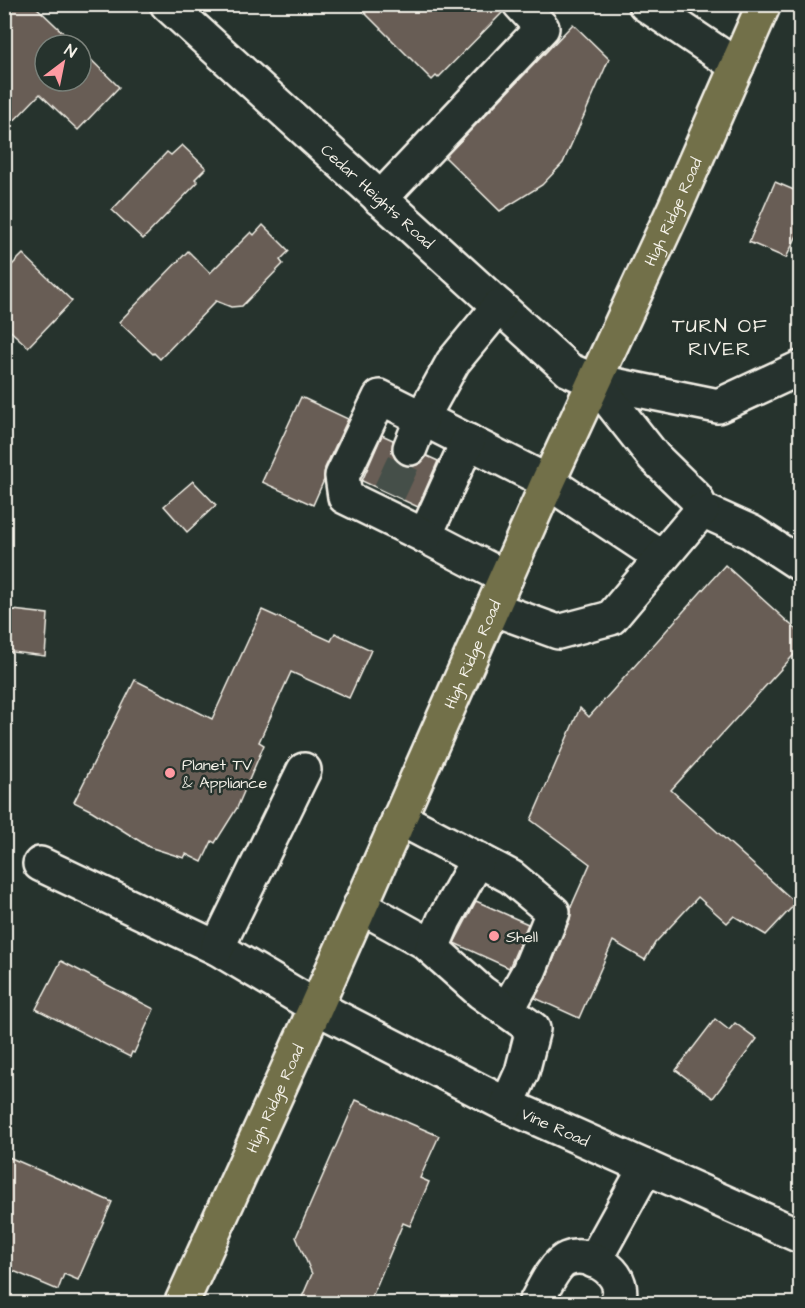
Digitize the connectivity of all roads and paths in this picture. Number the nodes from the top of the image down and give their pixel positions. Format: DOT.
graph roads {
  1 [pos="167,4"];
  2 [pos="520,4"];
  3 [pos="645,4"];
  4 [pos="764,4"];
  5 [pos="737,66"];
  6 [pos="380,199"];
  7 [pos="498,306"];
  8 [pos="801,368"];
  9 [pos="594,381"];
  10 [pos="422,418"];
  11 [pos="468,441"];
  12 [pos="410,448"];
  13 [pos="548,482"];
  14 [pos="702,510"];
  15 [pos="425,536"];
  16 [pos="661,557"];
  17 [pos="801,564"];
  18 [pos="506,578"];
  19 [pos="492,608"];
  20 [pos="304,770"];
  21 [pos="399,818"];
  22 [pos="478,859"];
  23 [pos="40,864"];
  24 [pos="360,906"];
  25 [pos="217,948"];
  26 [pos="432,948"];
  27 [pos="316,1007"];
  28 [pos="507,1010"];
  29 [pos="507,1105"];
  30 [pos="646,1167"];
  31 [pos="801,1236"];
  32 [pos="594,1261"];
  33 [pos="181,1304"];
  34 [pos="534,1304"];
  35 [pos="616,1304"];
  1 -- 6 [label="street, Cedar Heights Road"];
  2 -- 6 [label="street"];
  3 -- 5 [label="street"];
  4 -- 5 [label="main road, High Ridge Road"];
  5 -- 9 [label="main road, High Ridge Road"];
  6 -- 7 [label="street, Cedar Heights Road"];
  7 -- 9 [label="street, Cedar Heights Road"];
  7 -- 10 [label="street"];
  8 -- 9 [label="street"];
  9 -- 13 [label="main road, High Ridge Road"];
  9 -- 14 [label="street"];
  10 -- 11 [label="street"];
  10 -- 12 [label="street"];
  10 -- 15 [label="street"];
  11 -- 13 [label="street"];
  11 -- 15 [label="street"];
  13 -- 16 [label="street"];
  13 -- 18 [label="main road, High Ridge Road"];
  14 -- 16 [label="street"];
  14 -- 17 [label="street"];
  15 -- 18 [label="street"];
  16 -- 19 [label="street"];
  18 -- 19 [label="main road, High Ridge Road"];
  19 -- 21 [label="main road, High Ridge Road"];
  20 -- 25 [label="street"];
  21 -- 22 [label="street"];
  21 -- 24 [label="main road, High Ridge Road"];
  22 -- 26 [label="street"];
  22 -- 28 [label="street"];
  23 -- 25 [label="street, Vine Road"];
  24 -- 26 [label="street"];
  24 -- 27 [label="main road, High Ridge Road"];
  25 -- 27 [label="street, Vine Road"];
  26 -- 28 [label="street"];
  27 -- 29 [label="street, Vine Road"];
  27 -- 33 [label="main road, High Ridge Road"];
  28 -- 29 [label="street"];
  29 -- 30 [label="street, Vine Road"];
  30 -- 31 [label="street, Vine Road"];
  30 -- 32 [label="street"];
  32 -- 34 [label="street"];
  32 -- 35 [label="street"];
}
